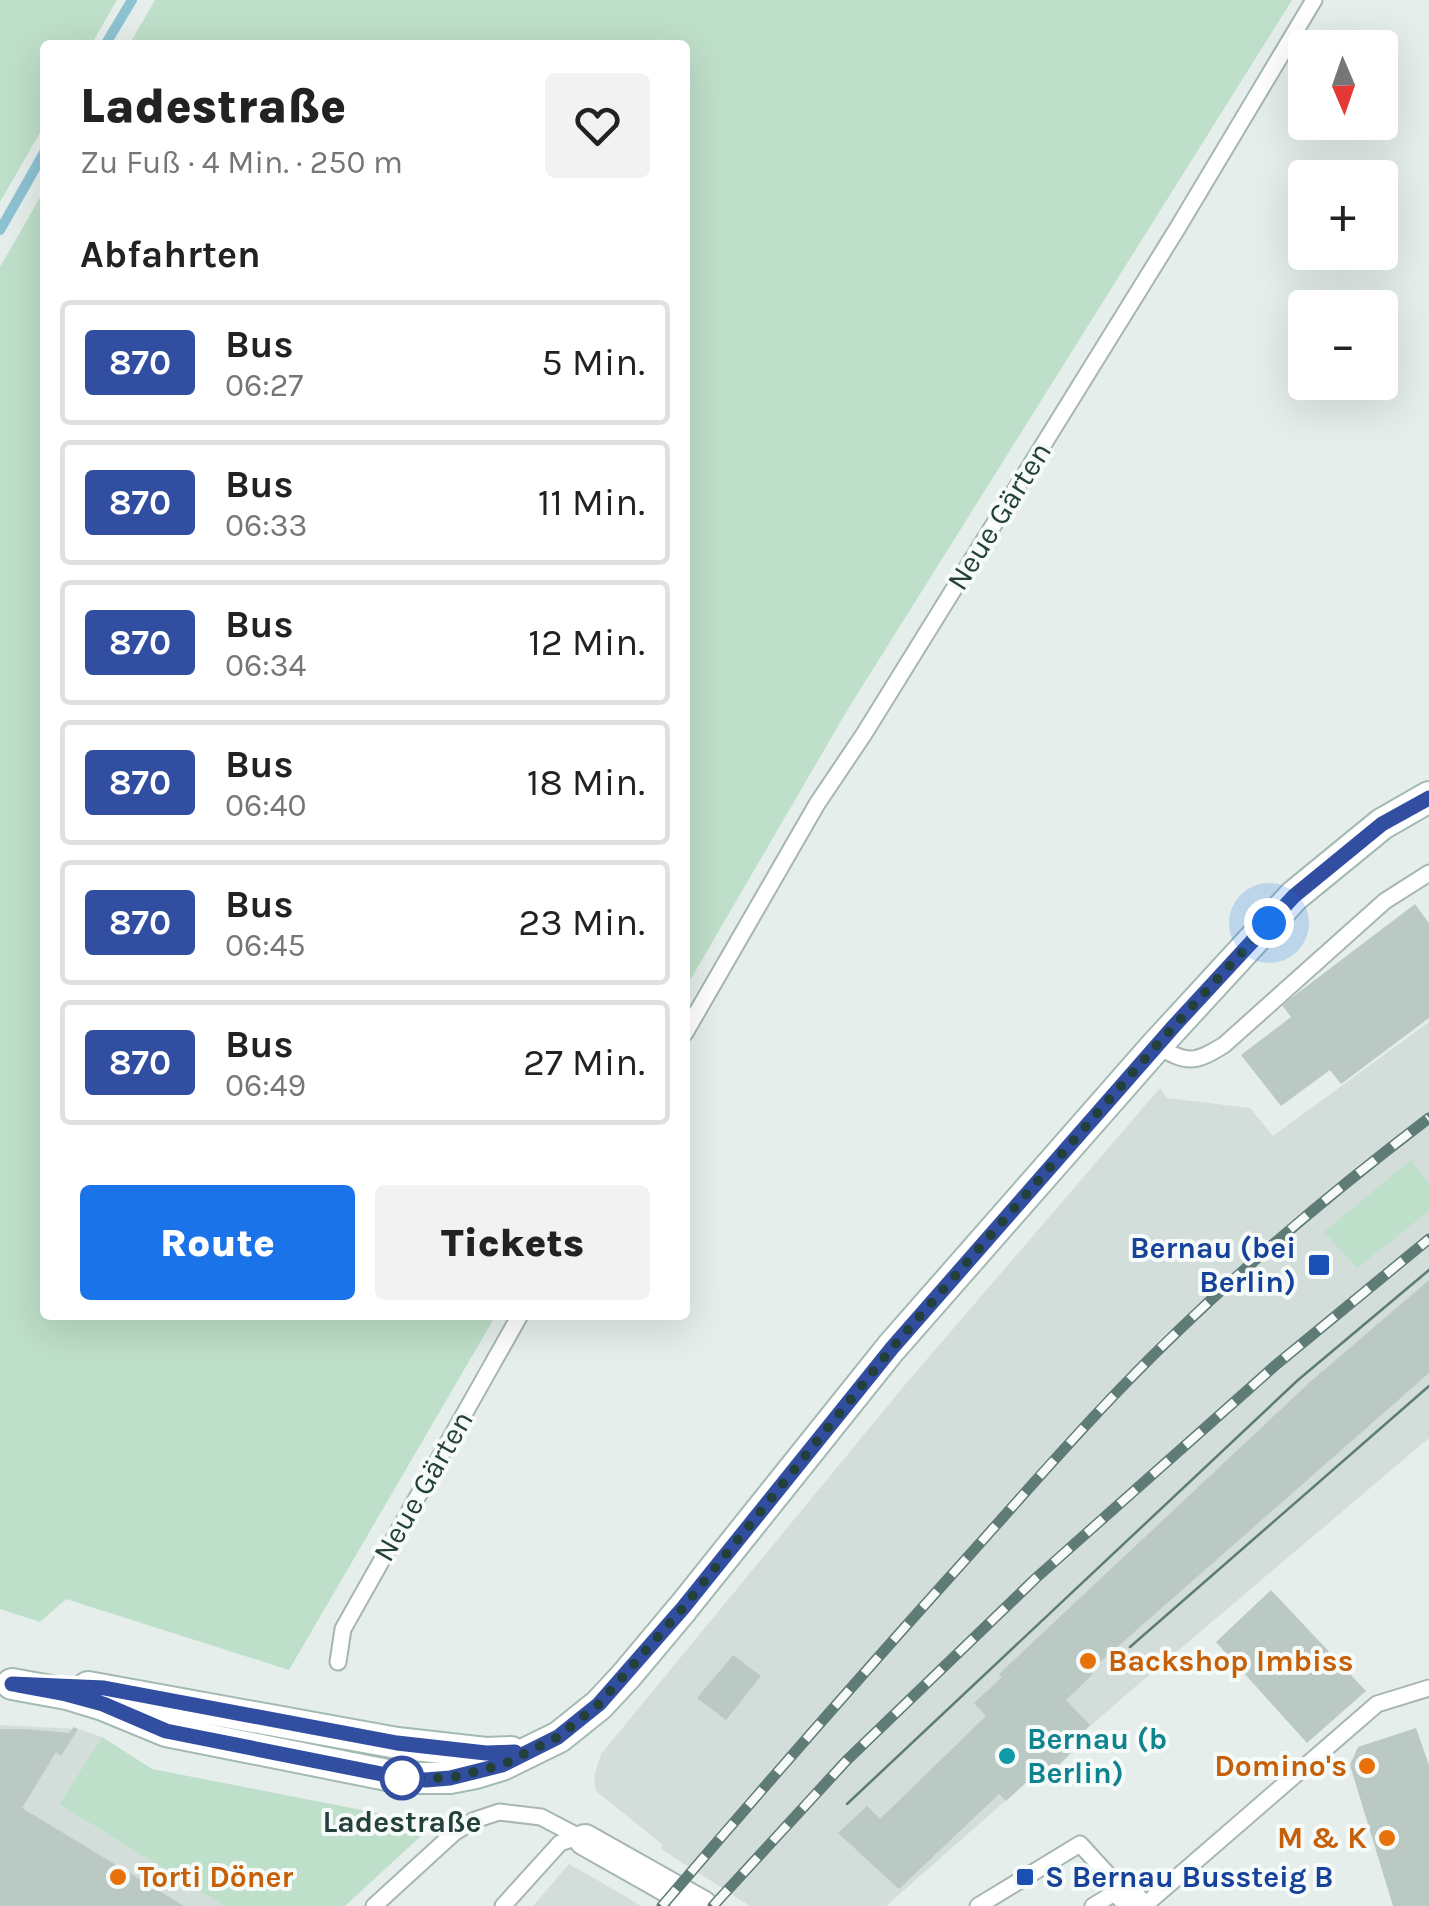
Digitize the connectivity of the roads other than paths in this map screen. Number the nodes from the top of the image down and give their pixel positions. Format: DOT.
graph roads {
  1 [pos="1314,0"];
  2 [pos="1429,798"];
  3 [pos="1429,872"];
  4 [pos="690,1023"];
  5 [pos="1156,1046"];
  6 [pos="517,1320"];
  7 [pos="338,1662"];
  8 [pos="6,1684"];
  9 [pos="1429,1688"];
  10 [pos="584,1840"];
  11 [pos="1134,1900"];
  12 [pos="374,1906"];
  13 [pos="502,1906"];
  14 [pos="702,1906"];
  15 [pos="978,1906"];
  16 [pos="1093,1906"];
  1 -- 4 [label="lane, Neue Gärten"];
  2 -- 5 [label="street"];
  3 -- 5 [label="lane"];
  5 -- 8 [label="street"];
  6 -- 7 [label="lane, Neue Gärten"];
  9 -- 11 [label="lane"];
  10 -- 12 [label="lane"];
  10 -- 13 [label="lane"];
  10 -- 14 [label="street"];
  11 -- 15 [label="lane"];
  11 -- 16 [label="lane"];
}
